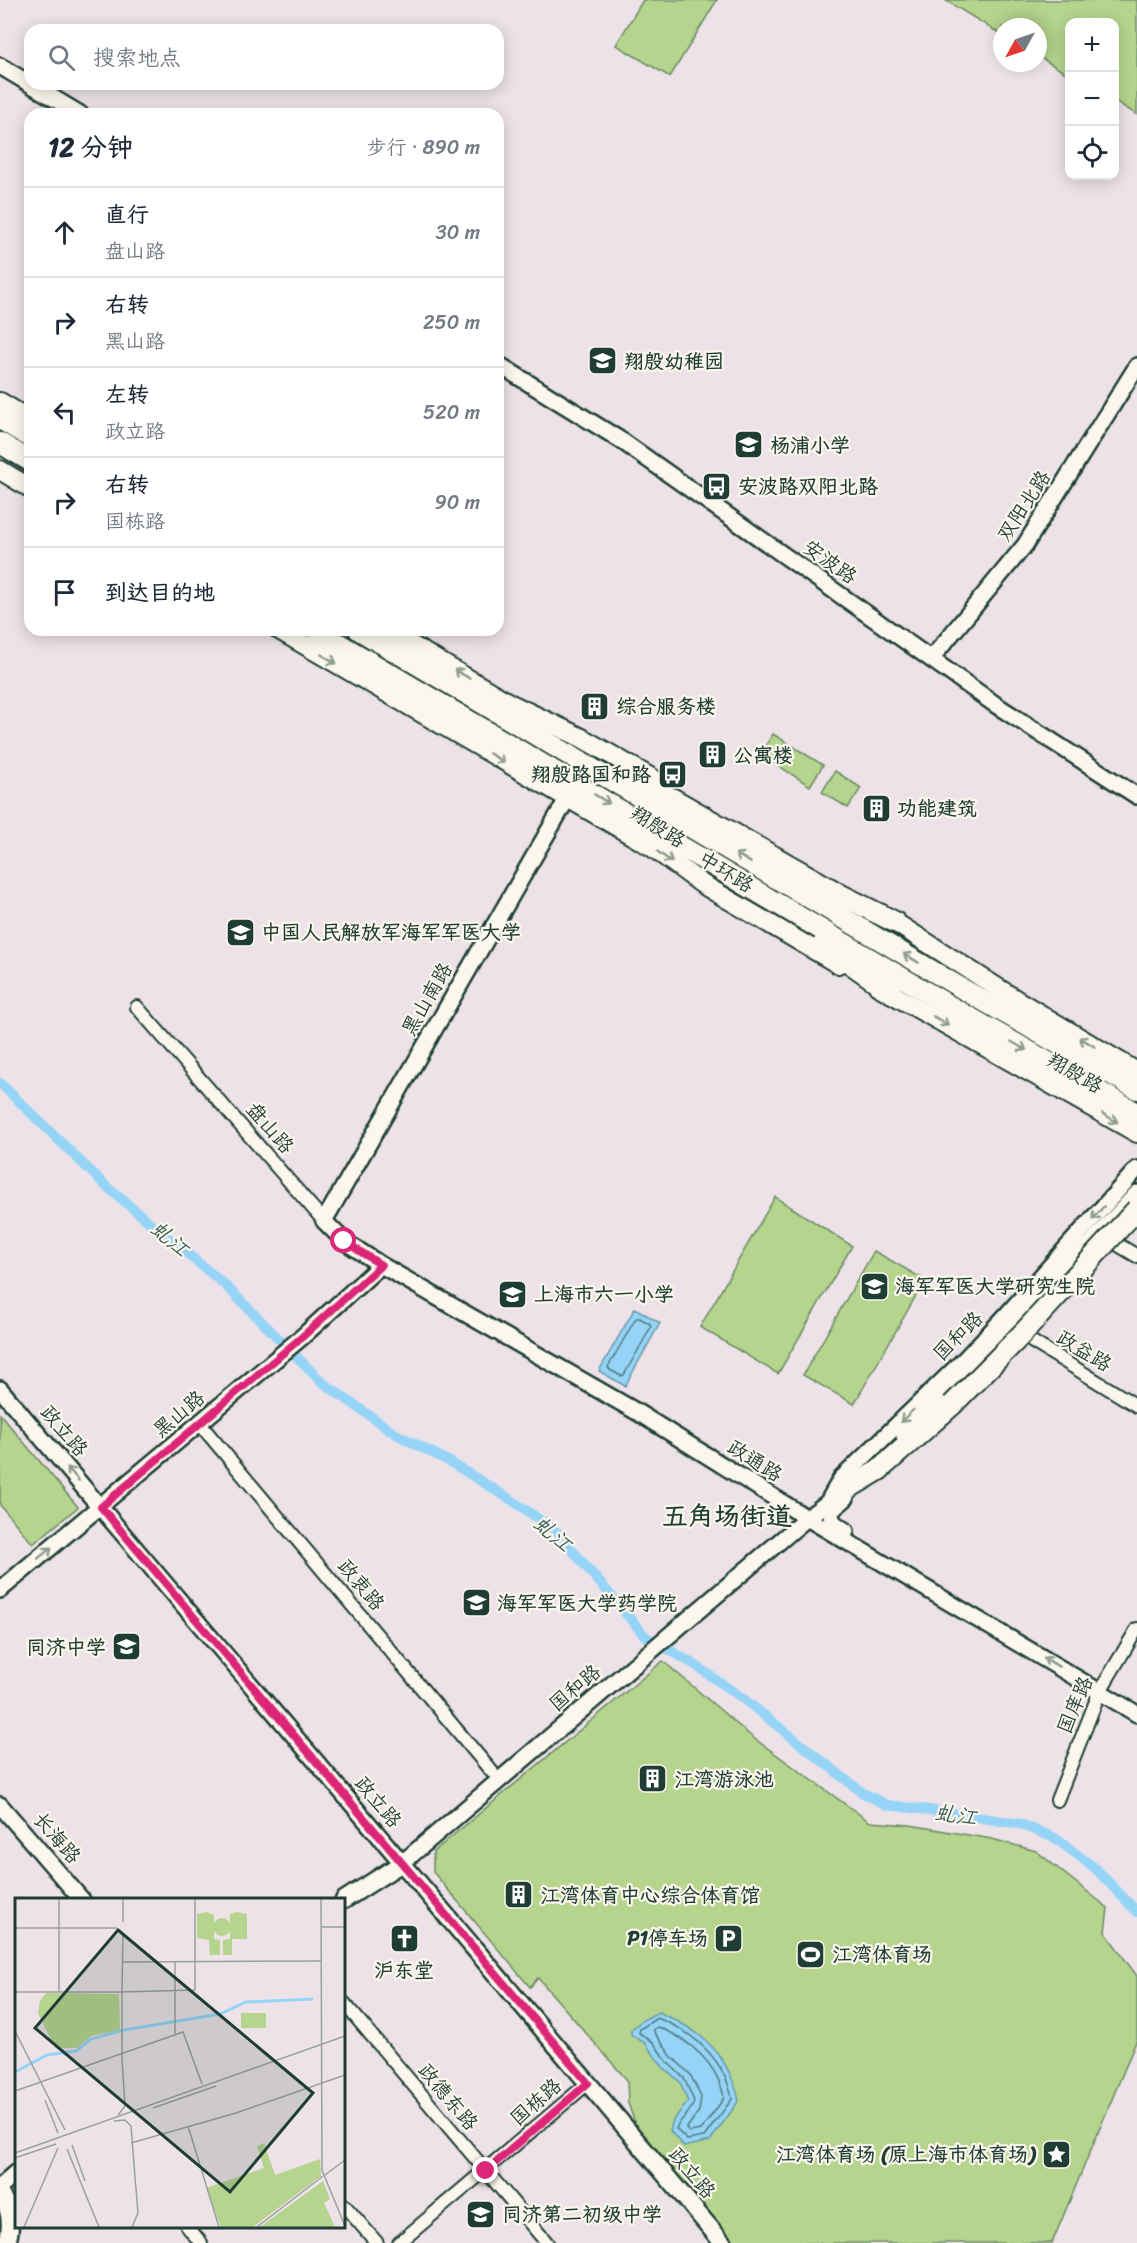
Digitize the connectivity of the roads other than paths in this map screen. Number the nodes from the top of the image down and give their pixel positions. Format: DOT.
graph roads {
  1 [pos="0,66"];
  2 [pos="24,80"];
  3 [pos="40,90"];
  4 [pos="70,108"];
  5 [pos="1137,366"];
  6 [pos="504,368"];
  7 [pos="0,402"];
  8 [pos="24,416"];
  9 [pos="0,419"];
  10 [pos="24,433"];
  11 [pos="0,443"];
  12 [pos="24,457"];
  13 [pos="0,470"];
  14 [pos="24,484"];
  15 [pos="290,636"];
  16 [pos="326,636"];
  17 [pos="369,636"];
  18 [pos="396,636"];
  19 [pos="931,659"];
  20 [pos="494,709"];
  21 [pos="1137,796"];
  22 [pos="567,799"];
  23 [pos="659,833"];
  24 [pos="895,922"];
  25 [pos="891,992"];
  26 [pos="137,1006"];
  27 [pos="1137,1072"];
  28 [pos="1137,1089"];
  29 [pos="1137,1113"];
  30 [pos="1137,1133"];
  31 [pos="1137,1169"];
  32 [pos="1137,1193"];
  33 [pos="1137,1209"];
  34 [pos="324,1221"];
  35 [pos="1099,1233"];
  36 [pos="1137,1256"];
  37 [pos="381,1265"];
  38 [pos="1011,1329"];
  39 [pos="0,1389"];
  40 [pos="1137,1406"];
  41 [pos="200,1424"];
  42 [pos="879,1470"];
  43 [pos="849,1488"];
  44 [pos="828,1500"];
  45 [pos="101,1507"];
  46 [pos="807,1518"];
  47 [pos="911,1578"];
  48 [pos="0,1590"];
  49 [pos="1137,1629"];
  50 [pos="1100,1691"];
  51 [pos="1137,1714"];
  52 [pos="492,1772"];
  53 [pos="1057,1800"];
  54 [pos="0,1804"];
  55 [pos="402,1863"];
  56 [pos="81,1898"];
  57 [pos="345,1899"];
  58 [pos="345,2004"];
  59 [pos="588,2083"];
  60 [pos="486,2171"];
  61 [pos="15,2174"];
  62 [pos="0,2187"];
  63 [pos="0,2194"];
  64 [pos="345,2206"];
  65 [pos="189,2228"];
  66 [pos="7,2243"];
  67 [pos="201,2243"];
  68 [pos="377,2243"];
  69 [pos="399,2243"];
  70 [pos="547,2243"];
  71 [pos="723,2243"];
  1 -- 2 [label="street"];
  3 -- 4 [label="street"];
  5 -- 19 [label="street, 双阳北路"];
  6 -- 19 [label="street, 安波路"];
  7 -- 8 [label="main road"];
  9 -- 10 [label="highway"];
  11 -- 12 [label="highway"];
  13 -- 14 [label="main road"];
  15 -- 22 [label="main road, 翔殷路, one-way"];
  16 -- 23 [label="highway, 中环路, one-way"];
  17 -- 20 [label="highway, 中环路"];
  24 -- 18 [label="main road, 翔殷路, one-way"];
  19 -- 21 [label="street, 安波路"];
  20 -- 24 [label="highway"];
  28 -- 20 [label="highway, 中环路, one-way"];
  22 -- 25 [label="main road, 翔殷路, one-way"];
  22 -- 34 [label="street, 黑山南路"];
  23 -- 25 [label="highway"];
  23 -- 29 [label="highway, 中环路, one-way"];
  27 -- 24 [label="main road, 翔殷路, one-way"];
  25 -- 30 [label="main road, 翔殷路, one-way"];
  26 -- 34 [label="street, 盘山路"];
  31 -- 44 [label="street, 国和路, one-way"];
  32 -- 35 [label="street, 国和路"];
  33 -- 42 [label="highway, bridge"];
  34 -- 37 [label="street, 盘山路"];
  35 -- 36 [label="street"];
  35 -- 38 [label="street, 国和路"];
  37 -- 41 [label="street, 黑山路"];
  37 -- 46 [label="street, 政通路"];
  38 -- 40 [label="street, 政益路"];
  38 -- 43 [label="street, 国和路"];
  45 -- 39 [label="street, 政立路, one-way"];
  41 -- 45 [label="street, 黑山路"];
  41 -- 52 [label="street, 政衷路"];
  42 -- 43 [label="highway"];
  42 -- 47 [label="street"];
  43 -- 44 [label="street, 国和路"];
  44 -- 46 [label="street, 国和路"];
  48 -- 45 [label="street, 黑山路, one-way"];
  45 -- 55 [label="street, 政立路"];
  46 -- 47 [label="street, 政通路"];
  46 -- 55 [label="street, 国和路"];
  50 -- 47 [label="street, 政通路, one-way"];
  49 -- 50 [label="street, 国庠路"];
  50 -- 51 [label="street, 政通路"];
  50 -- 53 [label="street, 国庠路"];
  54 -- 56 [label="street, 长海路"];
  55 -- 57 [label="main road, 国和路"];
  55 -- 59 [label="main road, 政立路"];
  58 -- 60 [label="street, 政德东路"];
  59 -- 60 [label="street, 国栋路"];
  59 -- 71 [label="main road, 政立路"];
  60 -- 69 [label="street, 国栋路"];
  60 -- 70 [label="street, 政德东路"];
  61 -- 62 [label="main road"];
  63 -- 66 [label="main road"];
  64 -- 68 [label="street"];
  65 -- 67 [label="street"];
}
